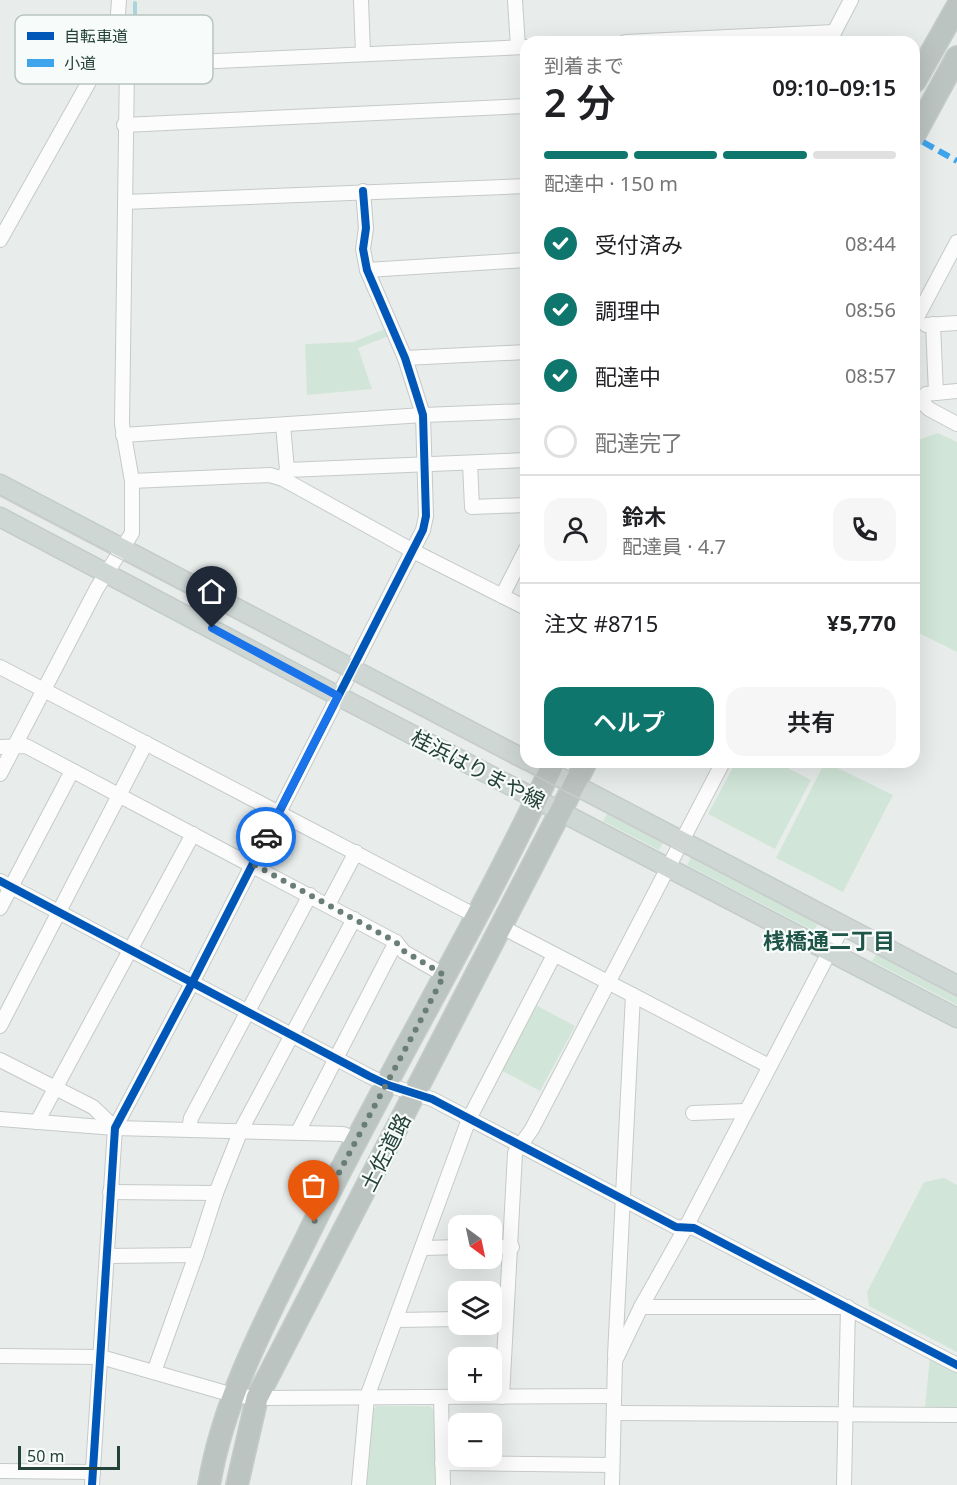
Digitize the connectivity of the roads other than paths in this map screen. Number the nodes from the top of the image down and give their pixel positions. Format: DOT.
graph roads {
  1 [pos="119,0"];
  2 [pos="361,0"];
  3 [pos="515,0"];
  4 [pos="851,0"];
  5 [pos="957,8"];
  6 [pos="118,15"];
  7 [pos="520,36"];
  8 [pos="833,36"];
  9 [pos="520,47"];
  10 [pos="363,54"];
  11 [pos="957,57"];
  12 [pos="213,61"];
  13 [pos="920,72"];
  14 [pos="88,84"];
  15 [pos="126,84"];
  16 [pos="520,106"];
  17 [pos="124,125"];
  18 [pos="920,125"];
  19 [pos="520,186"];
  20 [pos="363,191"];
  21 [pos="125,202"];
  22 [pos="0,240"];
  23 [pos="957,242"];
  24 [pos="520,260"];
  25 [pos="367,270"];
  26 [pos="920,313"];
  27 [pos="920,323"];
  28 [pos="957,323"];
  29 [pos="933,324"];
  30 [pos="520,352"];
  31 [pos="405,358"];
  32 [pos="957,391"];
  33 [pos="936,393"];
  34 [pos="920,395"];
  35 [pos="920,400"];
  36 [pos="520,411"];
  37 [pos="423,415"];
  38 [pos="284,424"];
  39 [pos="957,424"];
  40 [pos="123,435"];
  41 [pos="520,460"];
  42 [pos="470,463"];
  43 [pos="424,465"];
  44 [pos="285,475"];
  45 [pos="132,481"];
  46 [pos="0,483"];
  47 [pos="520,505"];
  48 [pos="0,517"];
  49 [pos="123,549"];
  50 [pos="415,552"];
  51 [pos="520,561"];
  52 [pos="108,572"];
  53 [pos="502,596"];
  54 [pos="520,605"];
  55 [pos="0,667"];
  56 [pos="353,668"];
  57 [pos="45,690"];
  58 [pos="338,696"];
  59 [pos="146,743"];
  60 [pos="15,745"];
  61 [pos="0,747"];
  62 [pos="520,757"];
  63 [pos="552,768"];
  64 [pos="553,768"];
  65 [pos="583,768"];
  66 [pos="720,768"];
  67 [pos="72,771"];
  68 [pos="0,774"];
  69 [pos="574,785"];
  70 [pos="120,796"];
  71 [pos="537,800"];
  72 [pos="561,811"];
  73 [pos="279,812"];
  74 [pos="193,834"];
  75 [pos="682,841"];
  76 [pos="356,852"];
  77 [pos="253,864"];
  78 [pos="668,867"];
  79 [pos="5,884"];
  80 [pos="310,895"];
  81 [pos="328,905"];
  82 [pos="0,908"];
  83 [pos="60,913"];
  84 [pos="477,916"];
  85 [pos="354,919"];
  86 [pos="843,926"];
  87 [pos="502,927"];
  88 [pos="396,942"];
  89 [pos="130,950"];
  90 [pos="830,951"];
  91 [pos="554,955"];
  92 [pos="444,975"];
  93 [pos="608,982"];
  94 [pos="192,983"];
  95 [pos="957,985"];
  96 [pos="633,995"];
  97 [pos="247,1012"];
  98 [pos="957,1018"];
  99 [pos="0,1026"];
  100 [pos="293,1036"];
  101 [pos="336,1058"];
  102 [pos="0,1059"];
  103 [pos="769,1066"];
  104 [pos="388,1085"];
  105 [pos="57,1088"];
  106 [pos="415,1094"];
  107 [pos="746,1112"];
  108 [pos="693,1113"];
  109 [pos="0,1119"];
  110 [pos="469,1119"];
  111 [pos="37,1122"];
  112 [pos="115,1128"];
  113 [pos="189,1129"];
  114 [pos="241,1130"];
  115 [pos="298,1132"];
  116 [pos="355,1139"];
  117 [pos="521,1143"];
  118 [pos="110,1192"];
  119 [pos="216,1193"];
  120 [pos="621,1198"];
  121 [pos="686,1227"];
  122 [pos="448,1247"];
  123 [pos="502,1247"];
  124 [pos="512,1247"];
  125 [pos="424,1248"];
  126 [pos="196,1255"];
  127 [pos="107,1256"];
  128 [pos="641,1307"];
  129 [pos="848,1307"];
  130 [pos="448,1319"];
  131 [pos="502,1319"];
  132 [pos="507,1319"];
  133 [pos="397,1320"];
  134 [pos="0,1356"];
  135 [pos="101,1357"];
  136 [pos="615,1361"];
  137 [pos="957,1365"];
  138 [pos="154,1372"];
  139 [pos="233,1395"];
  140 [pos="614,1396"];
  141 [pos="367,1397"];
  142 [pos="441,1397"];
  143 [pos="448,1397"];
  144 [pos="502,1397"];
  145 [pos="257,1398"];
  146 [pos="614,1413"];
  147 [pos="846,1415"];
  148 [pos="957,1415"];
  149 [pos="442,1463"];
  150 [pos="612,1465"];
  151 [pos="0,1471"];
  152 [pos="93,1478"];
  153 [pos="209,1485"];
  154 [pos="237,1485"];
  155 [pos="359,1485"];
  156 [pos="443,1485"];
  157 [pos="612,1485"];
  158 [pos="844,1485"];
  1 -- 6 [label="street"];
  2 -- 10 [label="street"];
  3 -- 7 [label="street"];
  4 -- 8 [label="street"];
  5 -- 13 [label="highway"];
  9 -- 10 [label="street"];
  10 -- 12 [label="street"];
  11 -- 18 [label="highway"];
  14 -- 22 [label="street"];
  15 -- 17 [label="street"];
  16 -- 17 [label="street"];
  17 -- 21 [label="street"];
  19 -- 20 [label="street"];
  20 -- 21 [label="street"];
  20 -- 25 [label="street"];
  21 -- 40 [label="street"];
  23 -- 26 [label="street"];
  24 -- 25 [label="street"];
  25 -- 31 [label="street"];
  27 -- 29 [label="street"];
  28 -- 29 [label="street"];
  29 -- 33 [label="street"];
  30 -- 31 [label="street"];
  31 -- 37 [label="street"];
  32 -- 33 [label="street"];
  33 -- 34 [label="street"];
  35 -- 39 [label="street"];
  36 -- 37 [label="street"];
  37 -- 38 [label="street"];
  37 -- 43 [label="street"];
  38 -- 40 [label="street"];
  38 -- 44 [label="street"];
  40 -- 45 [label="street"];
  41 -- 42 [label="street"];
  42 -- 43 [label="street"];
  42 -- 47 [label="street"];
  43 -- 44 [label="street"];
  43 -- 50 [label="street"];
  44 -- 45 [label="street"];
  44 -- 50 [label="street"];
  45 -- 49 [label="street"];
  46 -- 49 [label="main road, 桂浜はりまや線"];
  48 -- 52 [label="main road, 桂浜はりまや線"];
  49 -- 52 [label="street"];
  49 -- 56 [label="main road, 桂浜はりまや線"];
  50 -- 53 [label="street"];
  50 -- 56 [label="street"];
  51 -- 53 [label="street"];
  52 -- 57 [label="street"];
  52 -- 58 [label="main road, 桂浜はりまや線"];
  53 -- 54 [label="street"];
  55 -- 57 [label="street"];
  56 -- 58 [label="street"];
  56 -- 62 [label="main road, 桂浜はりまや線"];
  57 -- 59 [label="street"];
  57 -- 60 [label="street"];
  58 -- 71 [label="main road, 桂浜はりまや線"];
  58 -- 73 [label="street"];
  59 -- 70 [label="street"];
  59 -- 73 [label="street"];
  60 -- 61 [label="street"];
  60 -- 67 [label="street"];
  60 -- 68 [label="street"];
  63 -- 71 [label="highway, 土佐道路"];
  64 -- 69 [label="main road, 桂浜はりまや線"];
  65 -- 69 [label="highway, 土佐道路"];
  66 -- 75 [label="street"];
  67 -- 70 [label="street"];
  67 -- 79 [label="street"];
  69 -- 72 [label="highway, 土佐道路"];
  69 -- 75 [label="main road, 桂浜はりまや線"];
  70 -- 74 [label="street"];
  70 -- 83 [label="street"];
  71 -- 72 [label="main road, 桂浜はりまや線"];
  71 -- 84 [label="highway, 土佐道路"];
  72 -- 78 [label="main road, 桂浜はりまや線"];
  72 -- 87 [label="highway, 土佐道路"];
  73 -- 76 [label="street"];
  73 -- 77 [label="street"];
  74 -- 77 [label="street"];
  74 -- 89 [label="street"];
  75 -- 78 [label="street"];
  75 -- 86 [label="main road, 桂浜はりまや線"];
  76 -- 81 [label="street"];
  76 -- 84 [label="street"];
  77 -- 80 [label="street"];
  77 -- 94 [label="street"];
  78 -- 90 [label="main road, 桂浜はりまや線"];
  78 -- 93 [label="street"];
  79 -- 82 [label="street"];
  79 -- 83 [label="street"];
  80 -- 81 [label="street"];
  80 -- 97 [label="street"];
  81 -- 85 [label="street"];
  83 -- 89 [label="street"];
  83 -- 99 [label="street"];
  84 -- 92 [label="highway, 土佐道路"];
  85 -- 88 [label="street"];
  85 -- 100 [label="street"];
  86 -- 90 [label="street"];
  86 -- 95 [label="main road, 桂浜はりまや線"];
  87 -- 91 [label="street"];
  87 -- 106 [label="highway, 土佐道路"];
  88 -- 92 [label="street"];
  88 -- 101 [label="street"];
  89 -- 94 [label="street"];
  89 -- 105 [label="street"];
  90 -- 98 [label="main road, 桂浜はりまや線"];
  90 -- 103 [label="street"];
  91 -- 93 [label="street"];
  91 -- 110 [label="street"];
  92 -- 104 [label="highway, 土佐道路"];
  93 -- 96 [label="street"];
  93 -- 117 [label="street"];
  94 -- 97 [label="street"];
  94 -- 112 [label="street"];
  96 -- 103 [label="street"];
  96 -- 120 [label="street"];
  97 -- 100 [label="street"];
  97 -- 113 [label="street"];
  100 -- 101 [label="street"];
  100 -- 114 [label="street"];
  101 -- 104 [label="street"];
  101 -- 115 [label="street"];
  102 -- 105 [label="street"];
  103 -- 107 [label="street"];
  104 -- 106 [label="street"];
  104 -- 116 [label="highway, 土佐道路"];
  105 -- 111 [label="street"];
  105 -- 112 [label="street"];
  106 -- 110 [label="street"];
  106 -- 145 [label="highway, 土佐道路"];
  107 -- 108 [label="street"];
  107 -- 121 [label="street"];
  109 -- 111 [label="street"];
  110 -- 117 [label="street"];
  110 -- 125 [label="street"];
  111 -- 112 [label="street"];
  112 -- 113 [label="street"];
  112 -- 118 [label="street"];
  113 -- 114 [label="street"];
  114 -- 115 [label="street"];
  114 -- 119 [label="street"];
  115 -- 116 [label="street"];
  116 -- 139 [label="highway, 土佐道路"];
  117 -- 120 [label="street"];
  117 -- 124 [label="street"];
  118 -- 119 [label="street"];
  118 -- 127 [label="street"];
  119 -- 126 [label="street"];
  120 -- 121 [label="street"];
  120 -- 136 [label="street"];
  121 -- 128 [label="street"];
  121 -- 129 [label="street"];
  122 -- 125 [label="street"];
  123 -- 124 [label="street"];
  124 -- 132 [label="street"];
  125 -- 133 [label="street"];
  126 -- 127 [label="street"];
  126 -- 138 [label="street"];
  127 -- 135 [label="street"];
  128 -- 129 [label="street"];
  128 -- 136 [label="street"];
  129 -- 137 [label="street"];
  129 -- 147 [label="street"];
  130 -- 133 [label="street"];
  131 -- 132 [label="street"];
  132 -- 144 [label="street"];
  133 -- 141 [label="street"];
  134 -- 135 [label="street"];
  135 -- 138 [label="street"];
  135 -- 152 [label="street"];
  136 -- 140 [label="street"];
  138 -- 139 [label="street"];
  139 -- 145 [label="street"];
  139 -- 153 [label="highway, 土佐道路"];
  140 -- 144 [label="street"];
  140 -- 146 [label="street"];
  141 -- 142 [label="street"];
  141 -- 145 [label="street"];
  141 -- 155 [label="street"];
  142 -- 143 [label="street"];
  142 -- 149 [label="street"];
  145 -- 154 [label="highway, 土佐道路"];
  146 -- 147 [label="street"];
  146 -- 150 [label="street"];
  147 -- 148 [label="street"];
  147 -- 158 [label="street"];
  149 -- 150 [label="street"];
  149 -- 156 [label="street"];
  150 -- 157 [label="street"];
  151 -- 152 [label="street"];
}
